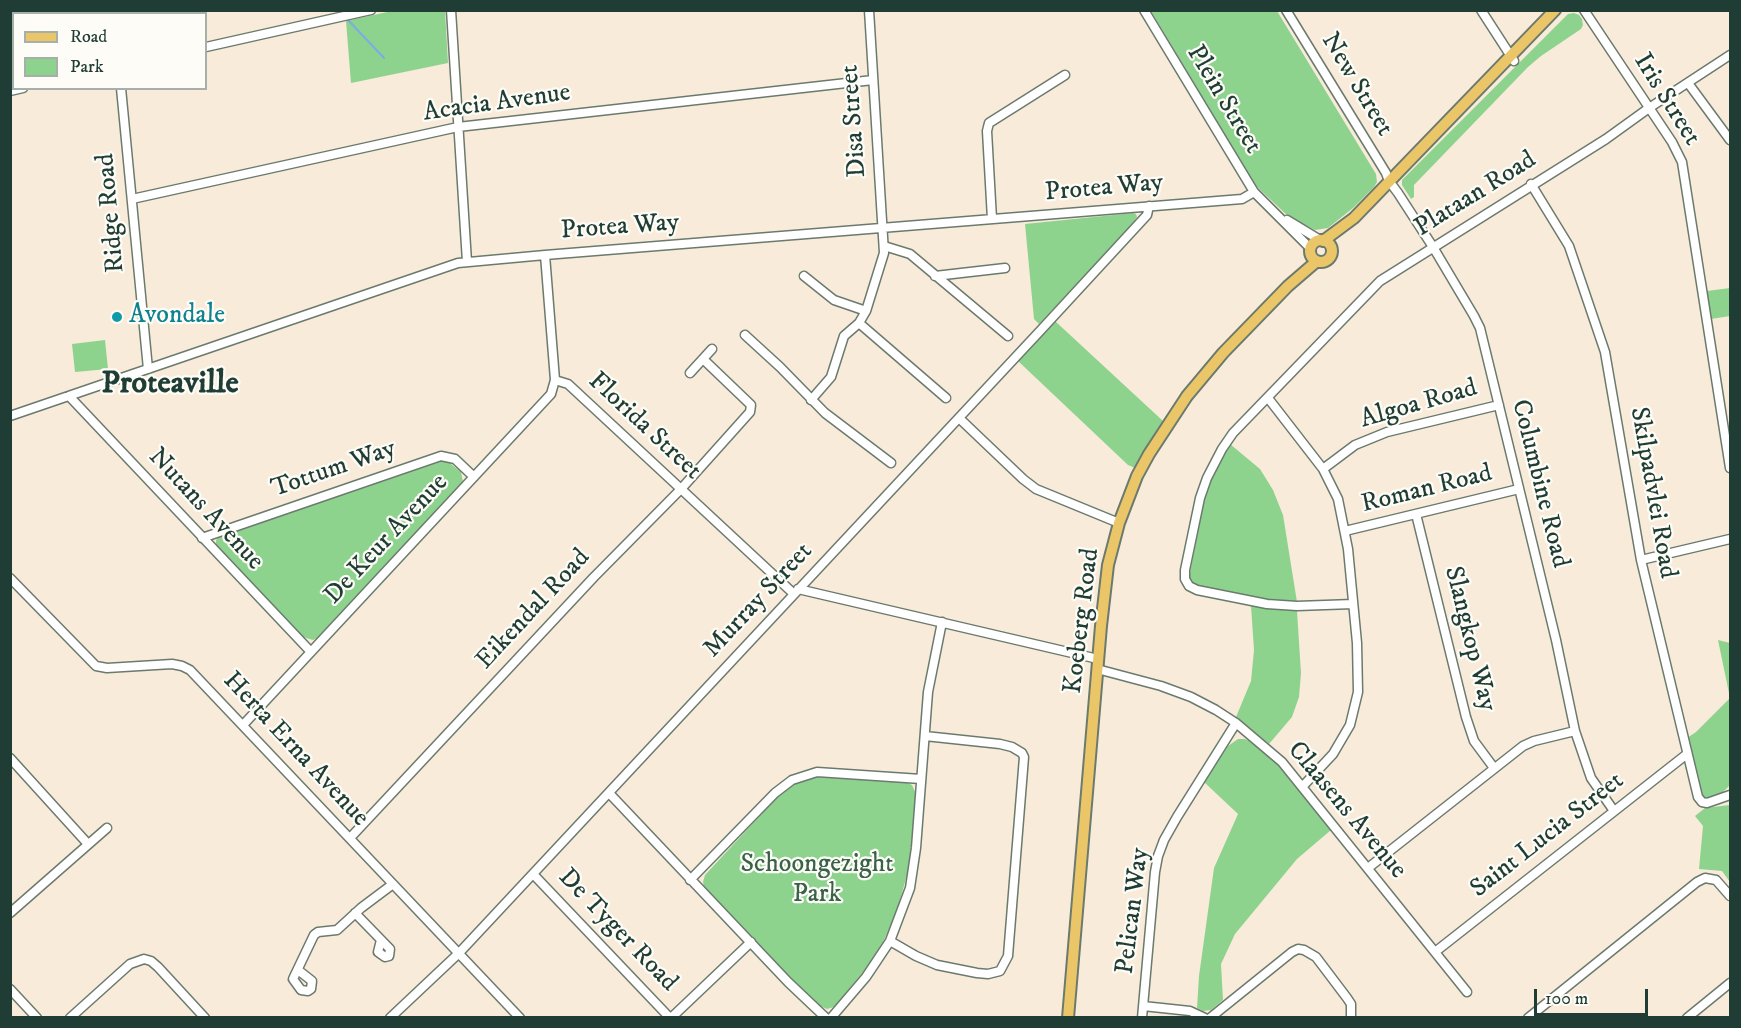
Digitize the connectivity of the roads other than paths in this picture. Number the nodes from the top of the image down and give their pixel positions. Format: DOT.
graph roads {
  1 [pos="371,10"];
  2 [pos="451,10"];
  3 [pos="869,10"];
  4 [pos="1144,10"];
  5 [pos="1286,10"];
  6 [pos="1481,10"];
  7 [pos="1555,10"];
  8 [pos="1563,10"];
  9 [pos="1584,10"];
  10 [pos="207,47"];
  11 [pos="1731,55"];
  12 [pos="1512,59"];
  13 [pos="1065,75"];
  14 [pos="873,80"];
  15 [pos="1688,82"];
  16 [pos="121,90"];
  17 [pos="1648,108"];
  18 [pos="458,127"];
  19 [pos="1731,140"];
  20 [pos="1389,181"];
  21 [pos="1532,184"];
  22 [pos="1254,192"];
  23 [pos="132,199"];
  24 [pos="1149,206"];
  25 [pos="1269,208"];
  26 [pos="992,219"];
  27 [pos="883,228"];
  28 [pos="1325,243"];
  29 [pos="884,246"];
  30 [pos="1432,247"];
  31 [pos="1313,254"];
  32 [pos="545,255"];
  33 [pos="466,262"];
  34 [pos="1005,268"];
  35 [pos="804,276"];
  36 [pos="935,276"];
  37 [pos="866,311"];
  38 [pos="859,322"];
  39 [pos="745,335"];
  40 [pos="1008,336"];
  41 [pos="712,349"];
  42 [pos="703,359"];
  43 [pos="148,369"];
  44 [pos="690,373"];
  45 [pos="555,380"];
  46 [pos="69,396"];
  47 [pos="946,398"];
  48 [pos="1268,398"];
  49 [pos="811,400"];
  50 [pos="1499,405"];
  51 [pos="10,416"];
  52 [pos="959,418"];
  53 [pos="891,463"];
  54 [pos="1731,468"];
  55 [pos="1323,469"];
  56 [pos="474,477"];
  57 [pos="681,489"];
  58 [pos="1519,489"];
  59 [pos="1416,514"];
  60 [pos="1119,523"];
  61 [pos="1345,531"];
  62 [pos="202,538"];
  63 [pos="1731,539"];
  64 [pos="1641,560"];
  65 [pos="10,578"];
  66 [pos="796,591"];
  67 [pos="1353,604"];
  68 [pos="942,622"];
  69 [pos="310,652"];
  70 [pos="1098,664"];
  71 [pos="1236,723"];
  72 [pos="243,725"];
  73 [pos="1575,731"];
  74 [pos="925,736"];
  75 [pos="1688,754"];
  76 [pos="11,759"];
  77 [pos="1494,768"];
  78 [pos="921,779"];
  79 [pos="1304,786"];
  80 [pos="1731,788"];
  81 [pos="609,793"];
  82 [pos="1731,795"];
  83 [pos="1718,801"];
  84 [pos="1614,811"];
  85 [pos="107,828"];
  86 [pos="350,838"];
  87 [pos="88,844"];
  88 [pos="1368,868"];
  89 [pos="533,874"];
  90 [pos="690,880"];
  91 [pos="391,881"];
  92 [pos="1731,896"];
  93 [pos="358,911"];
  94 [pos="10,913"];
  95 [pos="381,940"];
  96 [pos="890,941"];
  97 [pos="751,942"];
  98 [pos="1435,952"];
  99 [pos="459,953"];
  100 [pos="298,970"];
  101 [pos="1731,983"];
  102 [pos="10,989"];
  103 [pos="1467,992"];
  104 [pos="1143,1006"];
  105 [pos="38,1017"];
  106 [pos="70,1017"];
  107 [pos="205,1017"];
  108 [pos="390,1017"];
  109 [pos="520,1017"];
  110 [pos="671,1017"];
  111 [pos="826,1017"];
  112 [pos="831,1017"];
  113 [pos="1068,1017"];
  114 [pos="1142,1017"];
  115 [pos="1208,1017"];
  116 [pos="1351,1017"];
  117 [pos="1528,1017"];
  118 [pos="1688,1017"];
  1 -- 10 [label="street"];
  2 -- 18 [label="street"];
  3 -- 14 [label="street, Disa Street"];
  4 -- 22 [label="street, Plein Street"];
  5 -- 20 [label="street, New Street"];
  6 -- 12 [label="street"];
  7 -- 12 [label="main road"];
  8 -- 12 [label="main road"];
  9 -- 17 [label="street, Iris Street"];
  11 -- 15 [label="street, Plataan Road"];
  12 -- 20 [label="main road"];
  13 -- 26 [label="street"];
  14 -- 18 [label="street, Acacia Avenue"];
  14 -- 27 [label="street, Disa Street"];
  15 -- 17 [label="street, Plataan Road"];
  15 -- 19 [label="street"];
  16 -- 23 [label="street, Ridge Road"];
  17 -- 21 [label="street, Plataan Road"];
  17 -- 54 [label="street, Iris Street"];
  18 -- 23 [label="street, Acacia Avenue"];
  18 -- 33 [label="street"];
  20 -- 28 [label="main road"];
  20 -- 30 [label="street, Columbine Road"];
  21 -- 30 [label="street, Plataan Road"];
  21 -- 64 [label="street, Skilpadvlei Road"];
  22 -- 24 [label="street, Protea Way"];
  22 -- 25 [label="street, Plein Street"];
  23 -- 43 [label="street, Ridge Road"];
  24 -- 26 [label="street, Protea Way"];
  24 -- 52 [label="street, Murray Street"];
  25 -- 28 [label="street, Plein Street"];
  25 -- 31 [label="street, Plein Street"];
  26 -- 27 [label="street, Protea Way"];
  27 -- 29 [label="street, Disa Street"];
  27 -- 32 [label="street, Protea Way"];
  28 -- 31 [label="main road"];
  28 -- 31 [label="main road"];
  29 -- 36 [label="street"];
  29 -- 37 [label="street, Disa Street"];
  30 -- 48 [label="street, Plataan Road"];
  30 -- 50 [label="street, Columbine Road"];
  31 -- 60 [label="main road, Koeberg Road"];
  32 -- 33 [label="street, Protea Way"];
  32 -- 45 [label="street, Florida Street"];
  33 -- 43 [label="street, Protea Way"];
  34 -- 36 [label="street"];
  35 -- 37 [label="street"];
  36 -- 40 [label="street"];
  37 -- 38 [label="street, Disa Street"];
  38 -- 47 [label="street"];
  38 -- 49 [label="street, Disa Street"];
  39 -- 49 [label="street"];
  41 -- 42 [label="street"];
  42 -- 44 [label="street"];
  42 -- 57 [label="street, Eikendal Road"];
  43 -- 46 [label="street, Protea Way"];
  45 -- 56 [label="street, De Keur Avenue"];
  45 -- 57 [label="street, Florida Street"];
  46 -- 51 [label="street, Protea Way"];
  46 -- 62 [label="street, Nutans Avenue"];
  48 -- 55 [label="street"];
  48 -- 67 [label="street, Plataan Road"];
  49 -- 53 [label="street"];
  50 -- 55 [label="street, Algoa Road"];
  50 -- 58 [label="street, Columbine Road"];
  52 -- 60 [label="street"];
  52 -- 66 [label="street, Murray Street"];
  55 -- 61 [label="street"];
  56 -- 62 [label="street, Tottum Way"];
  56 -- 69 [label="street, De Keur Avenue"];
  57 -- 66 [label="street, Florida Street"];
  57 -- 86 [label="street, Eikendal Road"];
  58 -- 59 [label="street, Roman Road"];
  58 -- 73 [label="street, Columbine Road"];
  59 -- 61 [label="street, Roman Road"];
  59 -- 77 [label="street, Slangkop Way"];
  60 -- 70 [label="main road, Koeberg Road"];
  61 -- 67 [label="street"];
  62 -- 69 [label="street, Nutans Avenue"];
  63 -- 64 [label="street"];
  64 -- 75 [label="street, Skilpadvlei Road"];
  65 -- 72 [label="street, Herta Erna Avenue"];
  66 -- 68 [label="street, Claasens Avenue"];
  66 -- 81 [label="street, Murray Street"];
  67 -- 79 [label="street"];
  68 -- 70 [label="street, Claasens Avenue"];
  68 -- 74 [label="street"];
  69 -- 72 [label="street, De Keur Avenue"];
  70 -- 71 [label="street, Claasens Avenue"];
  70 -- 113 [label="main road, Koeberg Road"];
  71 -- 79 [label="street, Claasens Avenue"];
  71 -- 104 [label="street, Pelican Way"];
  72 -- 86 [label="street, Herta Erna Avenue"];
  73 -- 77 [label="street"];
  73 -- 84 [label="street, Columbine Road"];
  74 -- 78 [label="street"];
  74 -- 96 [label="street"];
  75 -- 83 [label="street, Skilpadvlei Road"];
  75 -- 84 [label="street, Saint Lucia Street"];
  76 -- 87 [label="street"];
  77 -- 88 [label="street"];
  78 -- 90 [label="street"];
  78 -- 96 [label="street"];
  79 -- 88 [label="street, Claasens Avenue"];
  80 -- 83 [label="street"];
  81 -- 89 [label="street, Murray Street"];
  81 -- 90 [label="street"];
  82 -- 83 [label="street"];
  84 -- 98 [label="street, Saint Lucia Street"];
  85 -- 87 [label="street"];
  86 -- 91 [label="street, Herta Erna Avenue"];
  87 -- 94 [label="street"];
  88 -- 98 [label="street, Claasens Avenue"];
  89 -- 99 [label="street, Murray Street"];
  89 -- 110 [label="street, De Tyger Road"];
  90 -- 97 [label="street"];
  91 -- 93 [label="street"];
  91 -- 99 [label="street, Herta Erna Avenue"];
  92 -- 117 [label="street"];
  93 -- 95 [label="street"];
  93 -- 100 [label="street"];
  96 -- 112 [label="street"];
  97 -- 110 [label="street"];
  97 -- 111 [label="street"];
  98 -- 103 [label="street, Claasens Avenue"];
  99 -- 108 [label="street, Murray Street"];
  99 -- 109 [label="street, Herta Erna Avenue"];
  101 -- 118 [label="street"];
  102 -- 105 [label="street"];
  104 -- 114 [label="street, Pelican Way"];
  104 -- 115 [label="street"];
  106 -- 107 [label="street"];
  115 -- 116 [label="street"];
}
